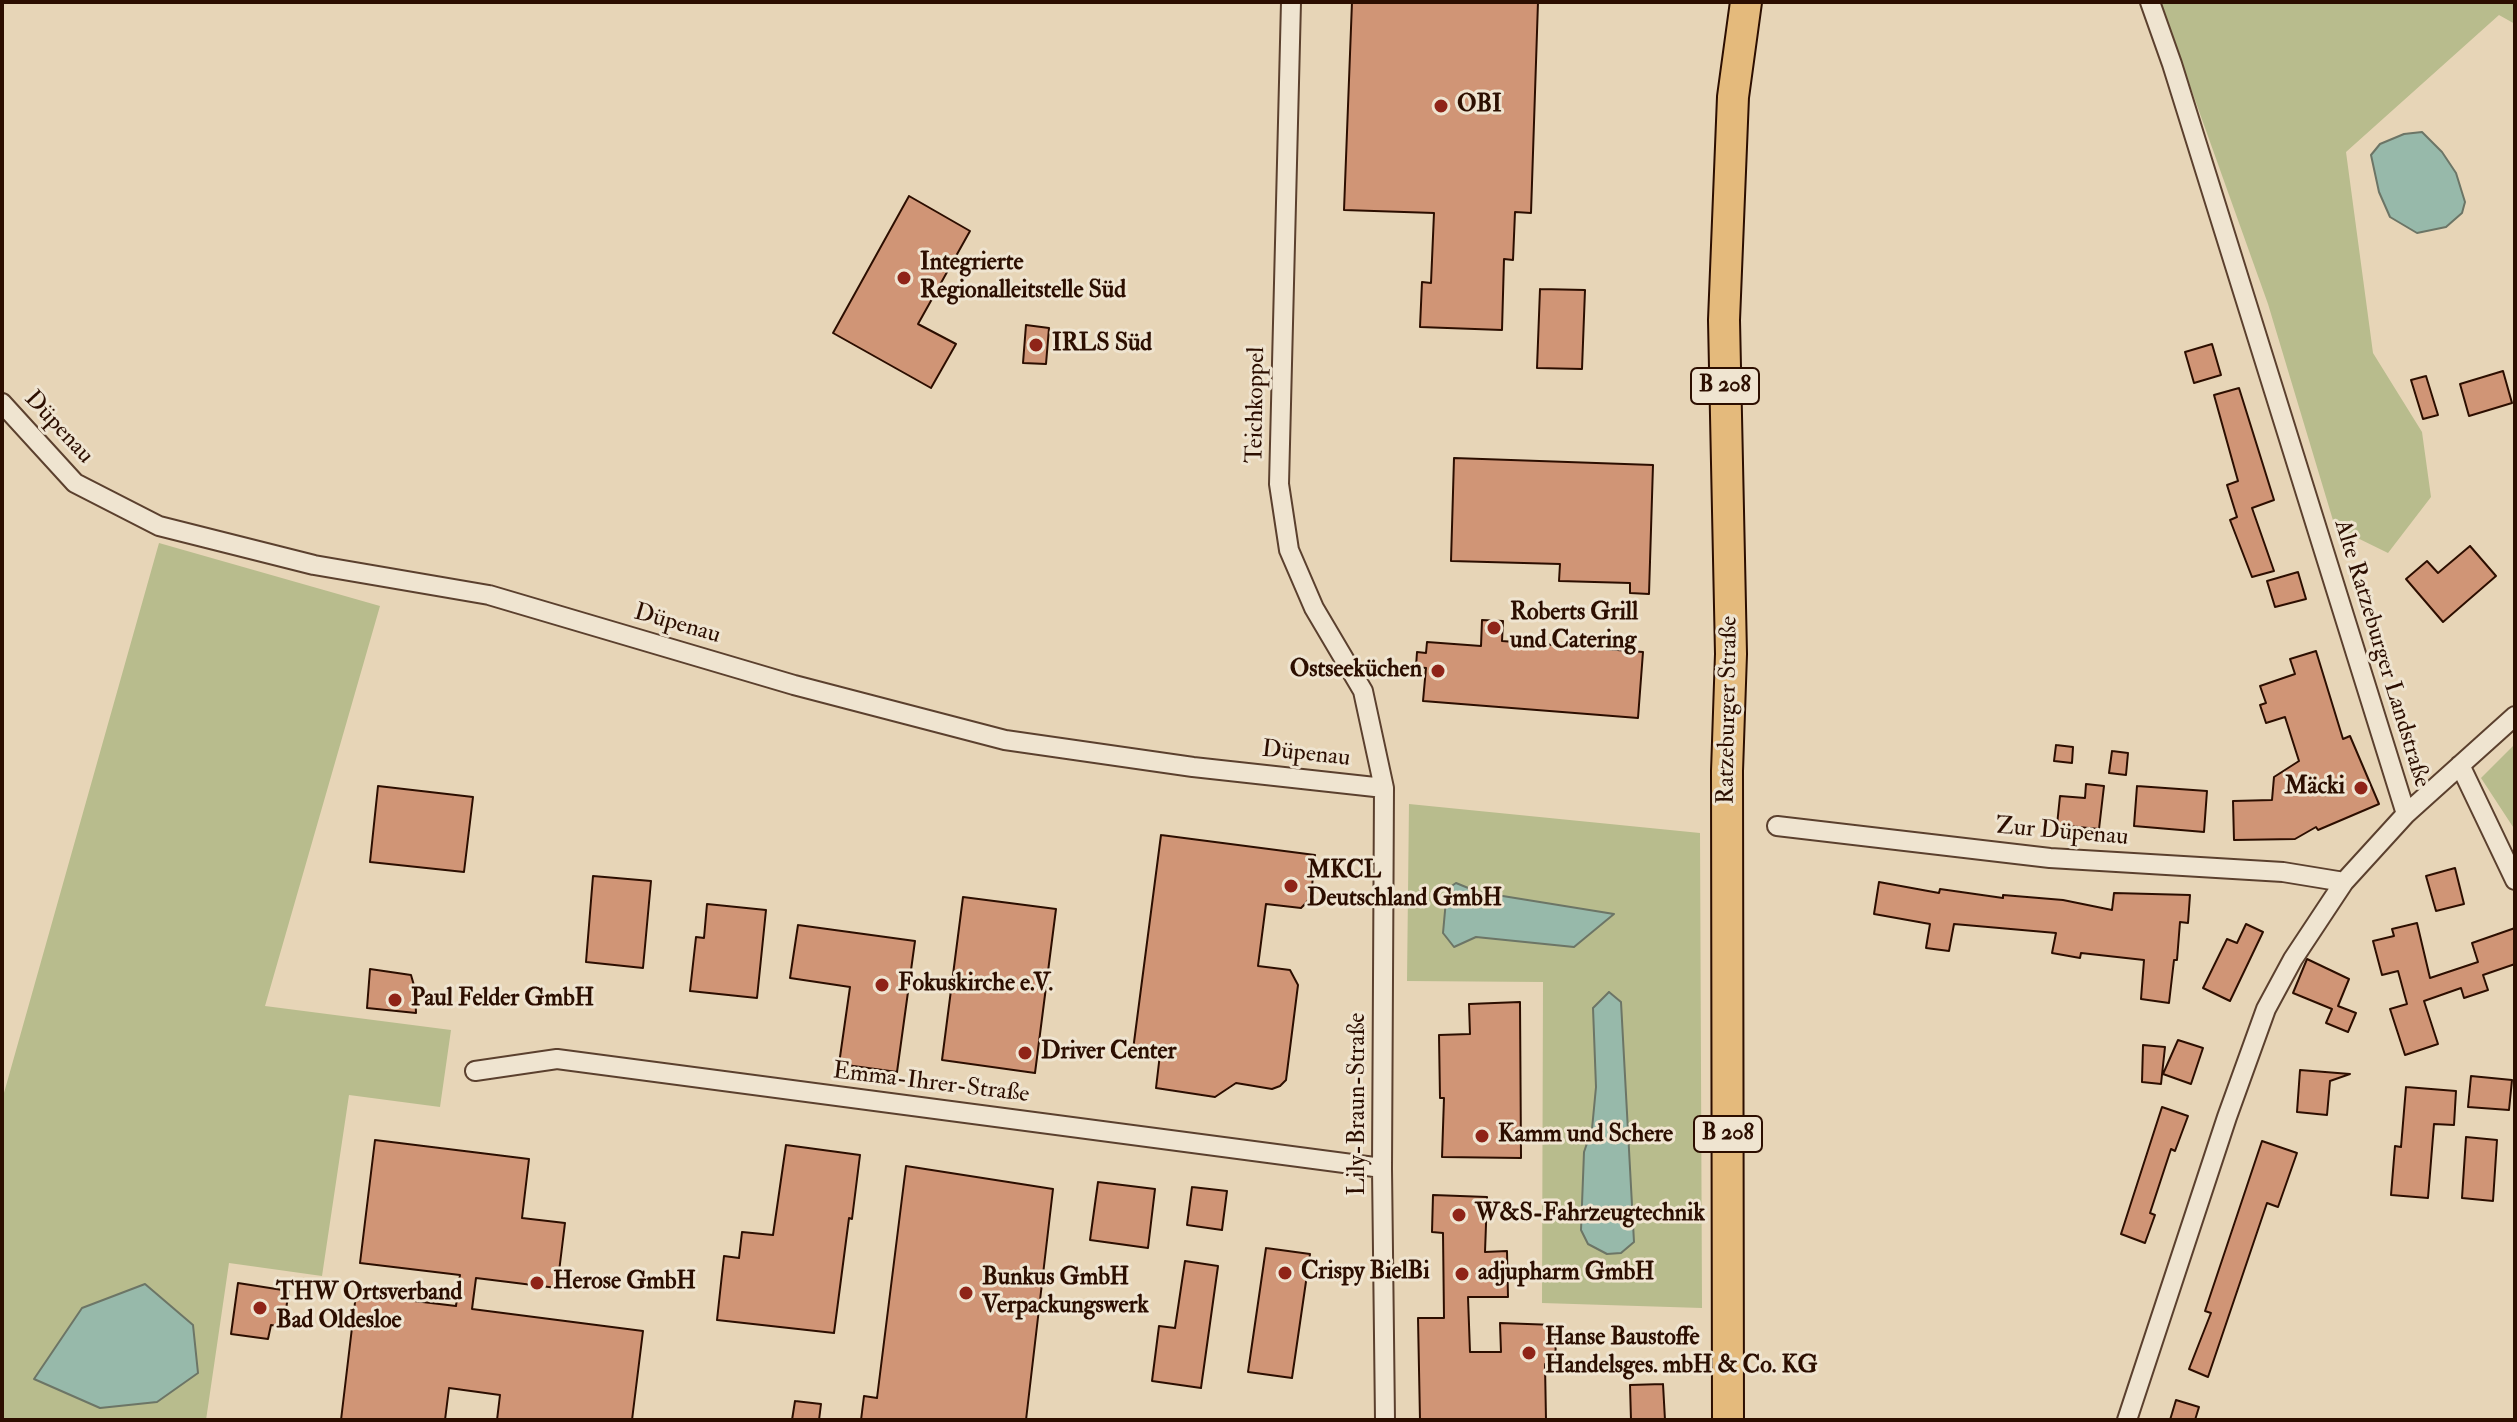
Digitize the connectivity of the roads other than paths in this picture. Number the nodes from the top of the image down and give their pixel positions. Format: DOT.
graph roads {
  1 [pos="1291,2"];
  2 [pos="1746,2"];
  3 [pos="2150,2"];
  4 [pos="2,403"];
  5 [pos="2515,716"];
  6 [pos="2460,765"];
  7 [pos="1384,788"];
  8 [pos="2406,814"];
  9 [pos="1777,826"];
  10 [pos="2515,880"];
  11 [pos="2344,882"];
  12 [pos="475,1071"];
  13 [pos="1382,1168"];
  14 [pos="1385,1420"];
  15 [pos="1728,1420"];
  16 [pos="2127,1420"];
  1 -- 7 [label="street, Teichkoppel"];
  2 -- 15 [label="main road, Ratzeburger Straße / B 208"];
  3 -- 8 [label="street, Alte Ratzeburger Landstraße"];
  4 -- 7 [label="street, Düpenau"];
  5 -- 6 [label="street"];
  6 -- 8 [label="street"];
  6 -- 10 [label="street"];
  7 -- 13 [label="street, Lily-Braun-Straße"];
  8 -- 11 [label="street, Alte Ratzeburger Landstraße"];
  9 -- 11 [label="street, Zur Düpenau"];
  11 -- 16 [label="street, Alte Ratzeburger Landstraße"];
  12 -- 13 [label="street, Emma-Ihrer-Straße"];
  13 -- 14 [label="street, Lily-Braun-Straße"];
}
